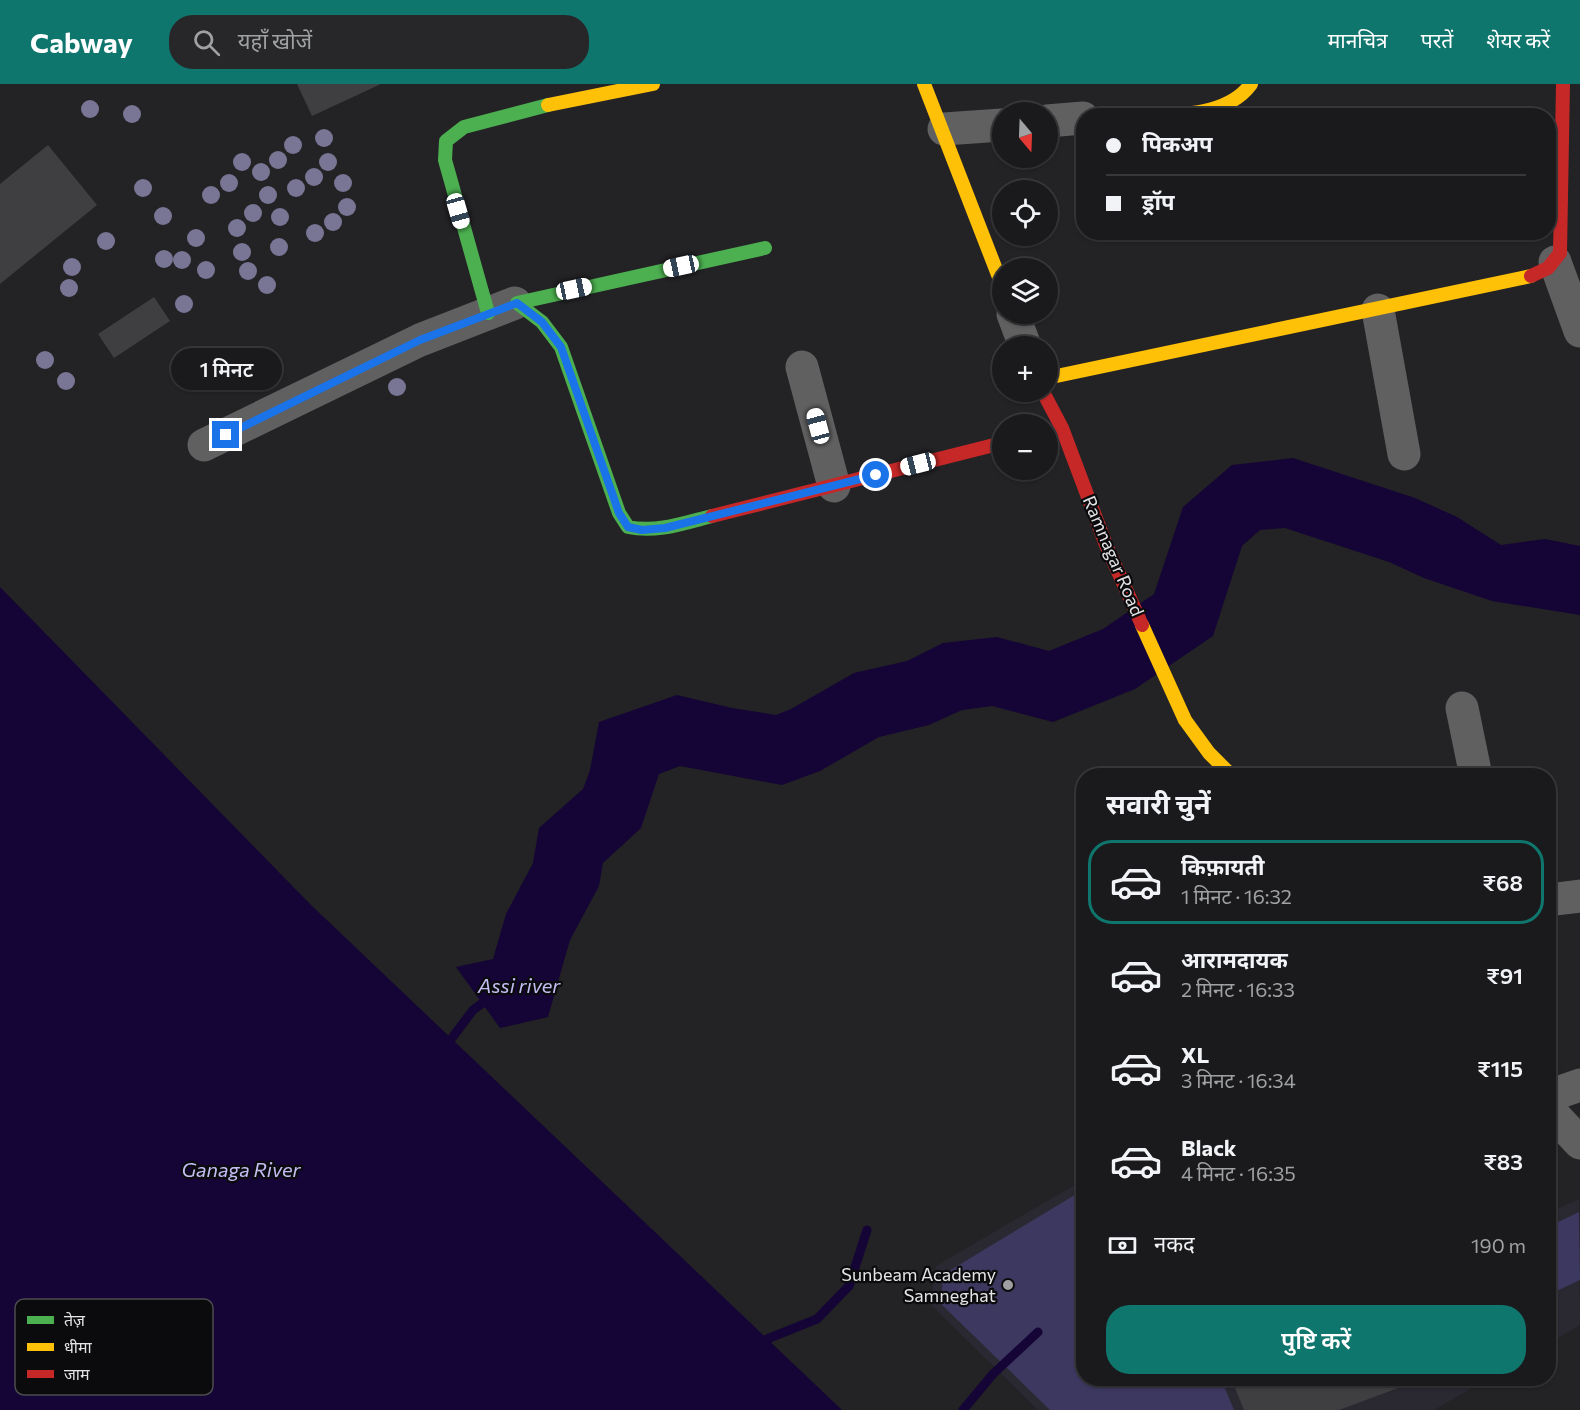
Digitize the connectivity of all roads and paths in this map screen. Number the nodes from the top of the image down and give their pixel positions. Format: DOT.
graph roads {
  1 [pos="653,84"];
  2 [pos="924,84"];
  3 [pos="1251,84"];
  4 [pos="1563,84"];
  5 [pos="1214,108"];
  6 [pos="1076,119"];
  7 [pos="1058,120"];
  8 [pos="992,126"];
  9 [pos="944,129"];
  10 [pos="1571,205"];
  11 [pos="765,248"];
  12 [pos="992,258"];
  13 [pos="1555,262"];
  14 [pos="502,308"];
  15 [pos="1378,310"];
  16 [pos="1580,331"];
  17 [pos="802,367"];
  18 [pos="1058,376"];
  19 [pos="1058,439"];
  20 [pos="204,445"];
  21 [pos="992,446"];
  22 [pos="1404,454"];
  23 [pos="834,486"];
  24 [pos="1462,708"];
  25 [pos="1224,768"];
  26 [pos="1474,768"];
  27 [pos="1580,896"];
  28 [pos="1556,899"];
  29 [pos="1580,1085"];
  30 [pos="1556,1093"];
  31 [pos="1556,1118"];
  32 [pos="1580,1143"];
  1 -- 14 [label="street"];
  2 -- 9 [label="street"];
  3 -- 5 [label="street"];
  4 -- 10 [label="street"];
  6 -- 7 [label="street"];
  8 -- 9 [label="street"];
  9 -- 12 [label="street"];
  10 -- 13 [label="street"];
  11 -- 14 [label="street"];
  13 -- 15 [label="street"];
  13 -- 16 [label="street"];
  14 -- 20 [label="street"];
  14 -- 23 [label="street"];
  15 -- 18 [label="street"];
  15 -- 22 [label="street"];
  17 -- 23 [label="street"];
  19 -- 25 [label="street, Ramnagar Road"];
  21 -- 23 [label="street"];
  24 -- 26 [label="street"];
  27 -- 28 [label="street"];
  29 -- 30 [label="street"];
  31 -- 32 [label="street"];
}
